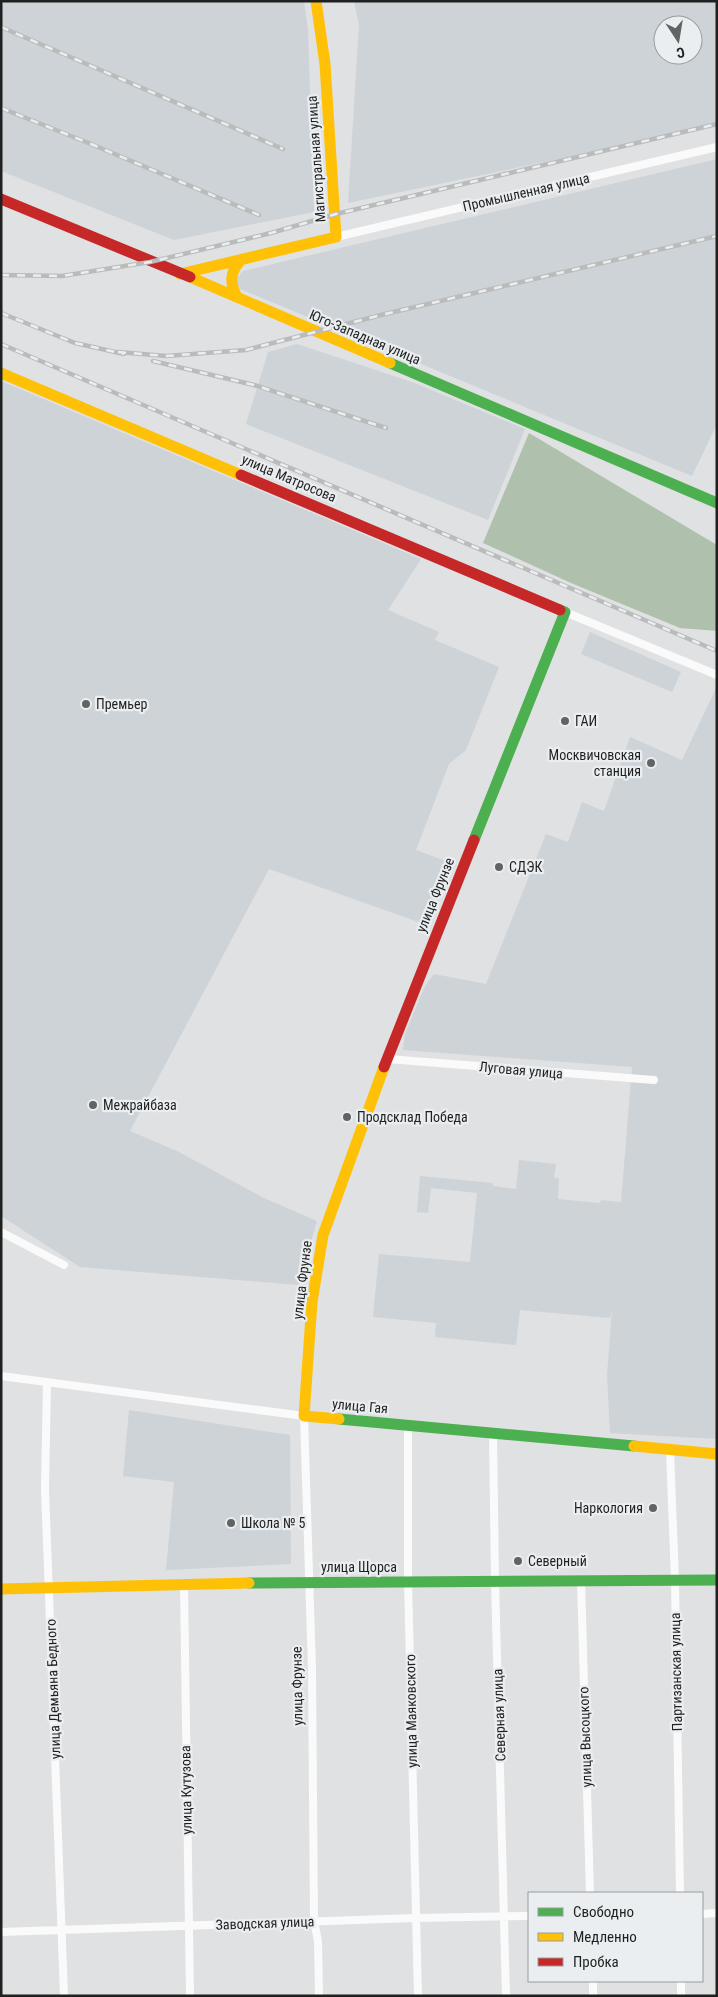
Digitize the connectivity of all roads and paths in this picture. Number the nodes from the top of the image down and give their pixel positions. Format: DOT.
graph roads {
  1 [pos="316,1"];
  2 [pos="717,147"];
  3 [pos="1,200"];
  4 [pos="336,237"];
  5 [pos="241,260"];
  6 [pos="180,274"];
  7 [pos="237,297"];
  8 [pos="1,373"];
  9 [pos="717,503"];
  10 [pos="565,612"];
  11 [pos="717,675"];
  12 [pos="388,1059"];
  13 [pos="654,1080"];
  14 [pos="1,1232"];
  15 [pos="64,1265"];
  16 [pos="1,1376"];
  17 [pos="47,1382"];
  18 [pos="304,1416"];
  19 [pos="408,1426"];
  20 [pos="493,1433"];
  21 [pos="670,1450"];
  22 [pos="717,1454"];
  23 [pos="675,1580"];
  24 [pos="717,1580"];
  25 [pos="308,1582"];
  26 [pos="408,1582"];
  27 [pos="495,1582"];
  28 [pos="581,1582"];
  29 [pos="184,1585"];
  30 [pos="50,1588"];
  31 [pos="1,1589"];
  32 [pos="590,1892"];
  33 [pos="680,1892"];
  34 [pos="717,1913"];
  35 [pos="703,1914"];
  36 [pos="503,1916"];
  37 [pos="528,1916"];
  38 [pos="415,1918"];
  39 [pos="314,1921"];
  40 [pos="188,1925"];
  41 [pos="61,1930"];
  42 [pos="1,1932"];
  43 [pos="593,1982"];
  44 [pos="681,1982"];
  45 [pos="64,1996"];
  46 [pos="190,1996"];
  47 [pos="319,1996"];
  48 [pos="418,1996"];
  49 [pos="506,1996"];
  50 [pos="593,1996"];
  51 [pos="682,1996"];
  1 -- 4 [label="street, Магистральная улица"];
  2 -- 4 [label="street, Промышленная улица"];
  3 -- 6 [label="street, Юго-Западная улица"];
  4 -- 5 [label="street, Магистральная улица"];
  5 -- 6 [label="street, Магистральная улица"];
  5 -- 7 [label="street"];
  6 -- 7 [label="street, Юго-Западная улица"];
  7 -- 9 [label="street, Юго-Западная улица"];
  8 -- 10 [label="street, улица Матросова"];
  10 -- 11 [label="street"];
  10 -- 12 [label="street, улица Фрунзе"];
  12 -- 13 [label="street, Луговая улица"];
  12 -- 18 [label="street, улица Фрунзе"];
  14 -- 15 [label="street"];
  16 -- 17 [label="street, улица Гая"];
  17 -- 18 [label="street, улица Гая"];
  17 -- 30 [label="street, улица Демьяна Бедного"];
  18 -- 19 [label="street, улица Гая"];
  18 -- 25 [label="street, улица Фрунзе"];
  19 -- 20 [label="street, улица Гая"];
  19 -- 26 [label="street, улица Маяковского"];
  20 -- 21 [label="street, улица Гая"];
  20 -- 27 [label="street, Северная улица"];
  21 -- 22 [label="street, улица Гая"];
  21 -- 23 [label="street, Партизанская улица"];
  23 -- 24 [label="street, улица Щорса"];
  23 -- 28 [label="street, улица Щорса"];
  23 -- 33 [label="street, Партизанская улица"];
  25 -- 26 [label="street, улица Щорса"];
  25 -- 29 [label="street, улица Щорса"];
  25 -- 39 [label="street, улица Фрунзе"];
  26 -- 27 [label="street, улица Щорса"];
  26 -- 38 [label="street, улица Маяковского"];
  27 -- 28 [label="street, улица Щорса"];
  27 -- 36 [label="street, Северная улица"];
  28 -- 32 [label="street, улица Высоцкого"];
  29 -- 30 [label="street, улица Щорса"];
  29 -- 40 [label="street, улица Кутузова"];
  30 -- 31 [label="street, улица Щорса"];
  30 -- 41 [label="street, улица Демьяна Бедного"];
  34 -- 35 [label="street"];
  36 -- 37 [label="street, Заводская улица"];
  36 -- 38 [label="street, Заводская улица"];
  36 -- 49 [label="street, Северная улица"];
  38 -- 39 [label="street, Заводская улица"];
  38 -- 48 [label="street, улица Маяковского"];
  39 -- 40 [label="street, Заводская улица"];
  39 -- 47 [label="street, улица Фрунзе"];
  40 -- 41 [label="street, Заводская улица"];
  40 -- 46 [label="street, улица Кутузова"];
  41 -- 42 [label="street, Заводская улица"];
  41 -- 45 [label="street, улица Демьяна Бедного"];
  43 -- 50 [label="street"];
  44 -- 51 [label="street"];
}
